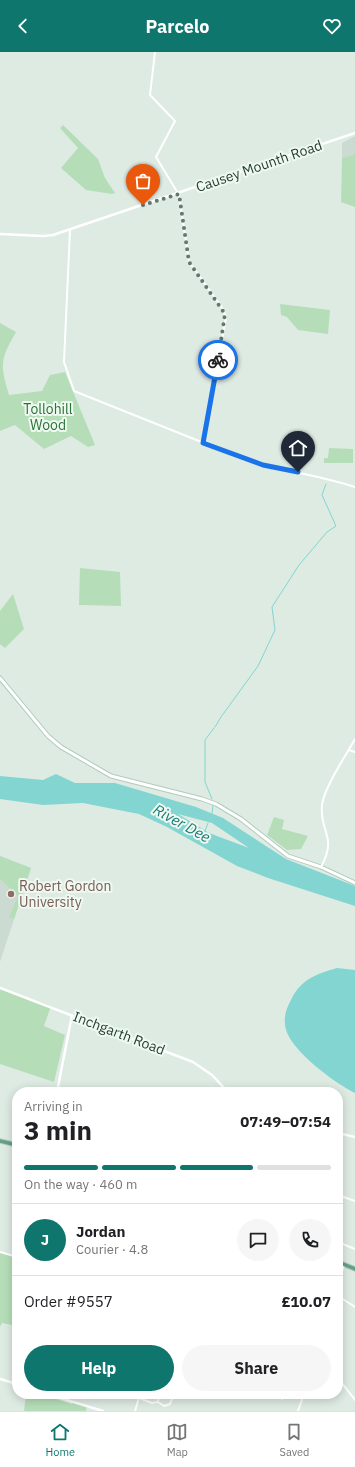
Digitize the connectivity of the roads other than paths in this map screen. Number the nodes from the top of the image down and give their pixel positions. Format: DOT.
graph roads {
  1 [pos="155,52"];
  2 [pos="355,133"];
  3 [pos="179,194"];
  4 [pos="70,230"];
  5 [pos="0,234"];
  6 [pos="203,443"];
  7 [pos="355,487"];
  8 [pos="0,678"];
  9 [pos="355,739"];
  10 [pos="349,750"];
  11 [pos="355,752"];
  12 [pos="321,867"];
  13 [pos="355,883"];
  14 [pos="0,988"];
  15 [pos="72,1015"];
  16 [pos="58,1087"];
  17 [pos="223,1087"];
  18 [pos="343,1134"];
  19 [pos="355,1137"];
  20 [pos="0,1141"];
  21 [pos="12,1143"];
  22 [pos="343,1197"];
  23 [pos="355,1201"];
  24 [pos="343,1244"];
  25 [pos="355,1249"];
  26 [pos="0,1252"];
  27 [pos="12,1256"];
  28 [pos="344,1265"];
  29 [pos="343,1268"];
  30 [pos="355,1269"];
  31 [pos="343,1299"];
  32 [pos="355,1307"];
  33 [pos="0,1379"];
  34 [pos="12,1383"];
  35 [pos="343,1384"];
  36 [pos="63,1399"];
  37 [pos="139,1399"];
  38 [pos="142,1399"];
  39 [pos="158,1399"];
  40 [pos="172,1399"];
  41 [pos="302,1399"];
  42 [pos="355,1400"];
  43 [pos="158,1402"];
  44 [pos="103,1411"];
  45 [pos="135,1411"];
  46 [pos="298,1411"];
  1 -- 3 [label="street"];
  2 -- 3 [label="street, Causey Mounth Road"];
  3 -- 4 [label="street, Causey Mounth Road"];
  3 -- 6 [label="street"];
  4 -- 5 [label="street, Causey Mounth Road"];
  4 -- 6 [label="street"];
  6 -- 7 [label="street"];
  8 -- 12 [label="main road"];
  9 -- 10 [label="street"];
  10 -- 11 [label="street"];
  10 -- 12 [label="street"];
  12 -- 13 [label="main road"];
  14 -- 15 [label="street, Inchgarth Road"];
  15 -- 16 [label="street"];
  15 -- 17 [label="street, Inchgarth Road"];
  18 -- 19 [label="street"];
  20 -- 21 [label="main road"];
  22 -- 23 [label="street"];
  24 -- 25 [label="street"];
  26 -- 27 [label="street"];
  28 -- 29 [label="street"];
  28 -- 30 [label="main road"];
  31 -- 32 [label="street"];
  33 -- 34 [label="street"];
  35 -- 42 [label="street"];
  36 -- 44 [label="street"];
  37 -- 45 [label="street"];
  38 -- 43 [label="street"];
  39 -- 43 [label="street"];
  40 -- 43 [label="street"];
  41 -- 46 [label="street"];
}
